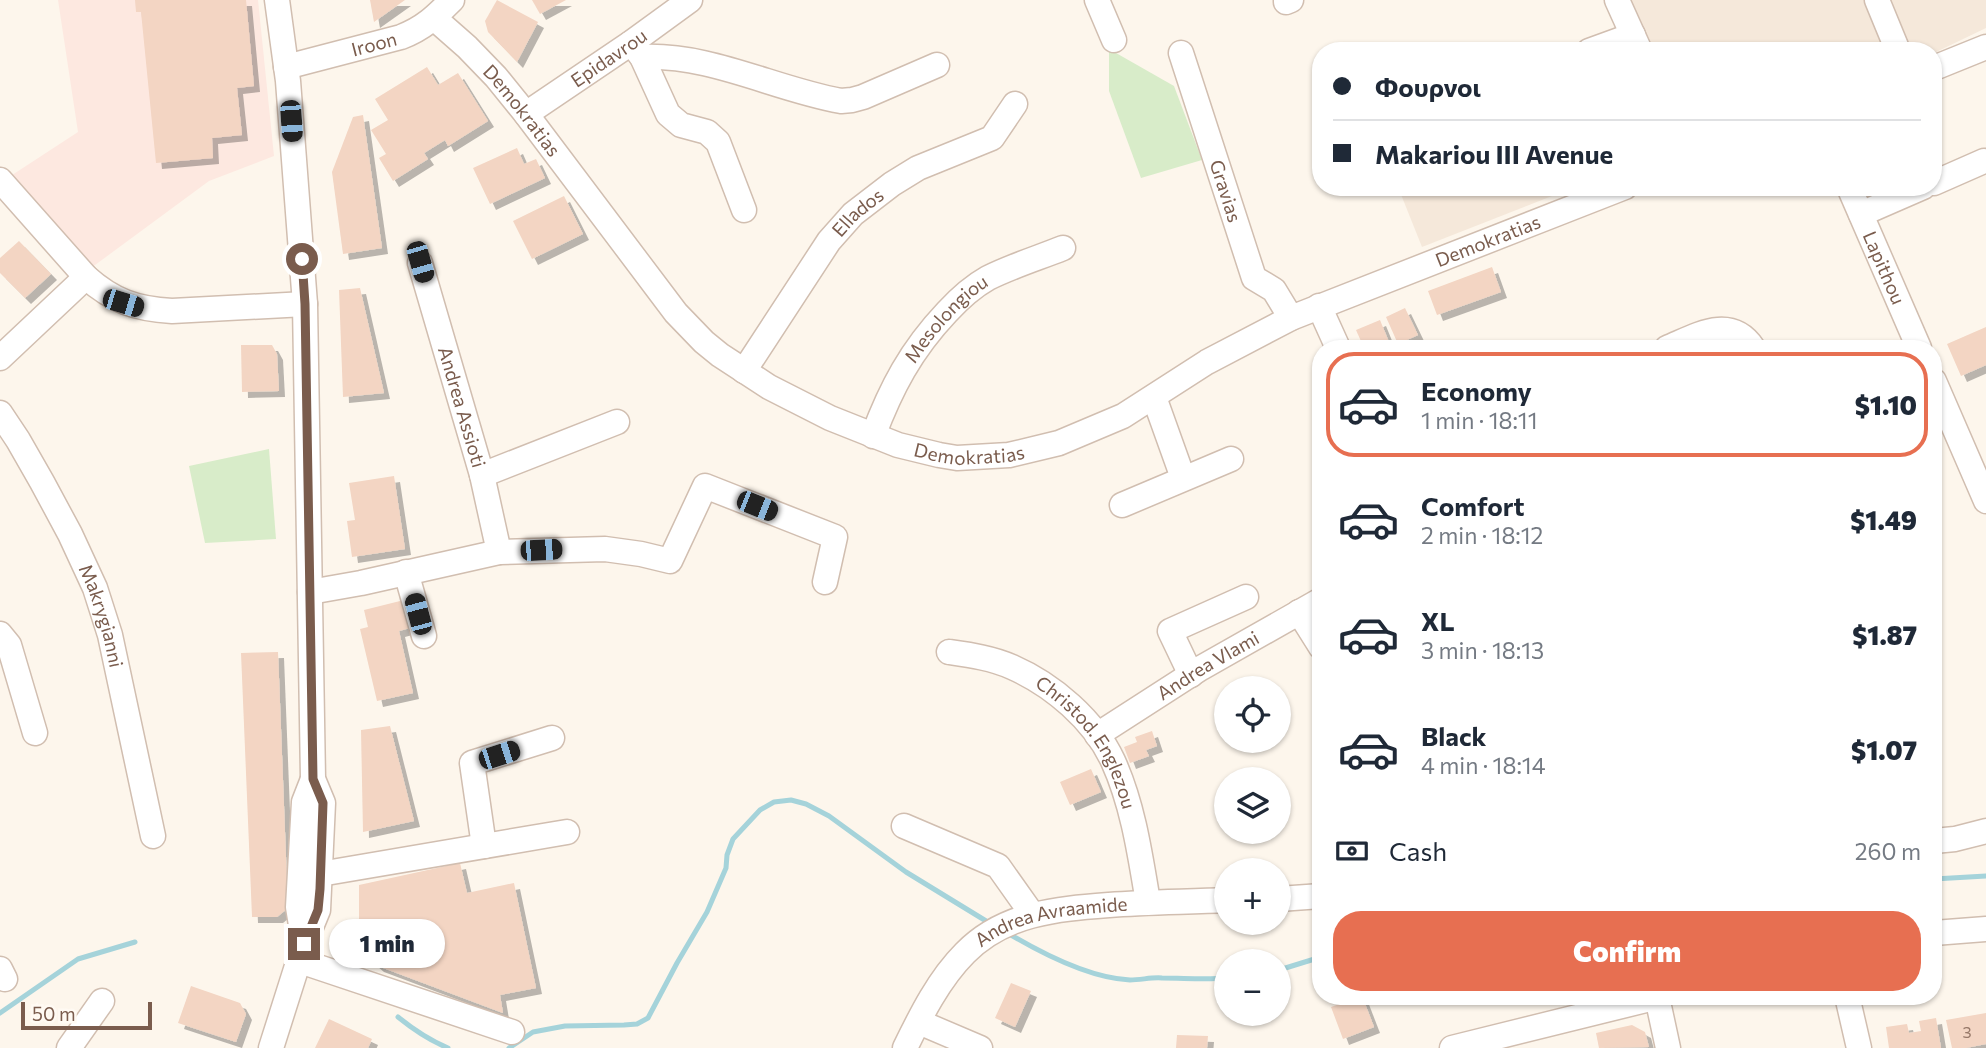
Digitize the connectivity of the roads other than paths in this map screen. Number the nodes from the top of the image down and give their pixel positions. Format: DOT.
graph roads {
  1 [pos="277,0"];
  2 [pos="452,0"];
  3 [pos="690,0"];
  4 [pos="1097,0"];
  5 [pos="1617,0"];
  6 [pos="1877,0"];
  7 [pos="434,18"];
  8 [pos="1114,40"];
  9 [pos="1637,42"];
  10 [pos="1895,42"];
  11 [pos="1986,47"];
  12 [pos="636,50"];
  13 [pos="1181,53"];
  14 [pos="937,65"];
  15 [pos="1942,65"];
  16 [pos="286,67"];
  17 [pos="1015,104"];
  18 [pos="526,114"];
  19 [pos="1984,161"];
  20 [pos="1942,179"];
  21 [pos="0,180"];
  22 [pos="1602,196"];
  23 [pos="1853,196"];
  24 [pos="1902,196"];
  25 [pos="744,210"];
  26 [pos="1861,214"];
  27 [pos="1063,248"];
  28 [pos="420,262"];
  29 [pos="86,278"];
  30 [pos="305,304"];
  31 [pos="1319,306"];
  32 [pos="1291,318"];
  33 [pos="1334,340"];
  34 [pos="1687,340"];
  35 [pos="1746,340"];
  36 [pos="1916,340"];
  37 [pos="0,358"];
  38 [pos="744,372"];
  39 [pos="1154,397"];
  40 [pos="1942,400"];
  41 [pos="0,413"];
  42 [pos="617,422"];
  43 [pos="873,436"];
  44 [pos="1231,458"];
  45 [pos="482,475"];
  46 [pos="1182,478"];
  47 [pos="1986,501"];
  48 [pos="1122,505"];
  49 [pos="499,552"];
  50 [pos="407,572"];
  51 [pos="825,582"];
  52 [pos="310,592"];
  53 [pos="1246,597"];
  54 [pos="1312,605"];
  55 [pos="1299,612"];
  56 [pos="1312,633"];
  57 [pos="0,634"];
  58 [pos="424,636"];
  59 [pos="949,652"];
  60 [pos="1191,675"];
  61 [pos="36,733"];
  62 [pos="1097,735"];
  63 [pos="552,738"];
  64 [pos="313,779"];
  65 [pos="904,827"];
  66 [pos="1986,831"];
  67 [pos="567,832"];
  68 [pos="153,836"];
  69 [pos="1942,840"];
  70 [pos="484,846"];
  71 [pos="320,874"];
  72 [pos="1312,897"];
  73 [pos="1291,898"];
  74 [pos="1214,900"];
  75 [pos="1148,902"];
  76 [pos="1032,914"];
  77 [pos="1986,929"];
  78 [pos="1942,932"];
  79 [pos="302,952"];
  80 [pos="102,1001"];
  81 [pos="1623,1005"];
  82 [pos="1661,1005"];
  83 [pos="1849,1005"];
  84 [pos="919,1022"];
  85 [pos="512,1032"];
  86 [pos="69,1048"];
  87 [pos="271,1048"];
  88 [pos="905,1048"];
  89 [pos="980,1048"];
  90 [pos="1452,1048"];
  91 [pos="1668,1048"];
  92 [pos="1859,1048"];
  1 -- 16 [label="street"];
  2 -- 7 [label="street, Iroon"];
  3 -- 12 [label="street, Epidavrou"];
  4 -- 8 [label="street"];
  5 -- 9 [label="street"];
  6 -- 10 [label="street"];
  7 -- 16 [label="street, Iroon"];
  7 -- 18 [label="street, Demokratias"];
  11 -- 15 [label="street"];
  12 -- 14 [label="street"];
  12 -- 18 [label="street, Epidavrou"];
  12 -- 25 [label="street"];
  13 -- 32 [label="street, Gravias"];
  16 -- 30 [label="street"];
  17 -- 38 [label="street, Ellados"];
  18 -- 38 [label="street, Demokratias"];
  19 -- 20 [label="street"];
  21 -- 29 [label="street"];
  22 -- 31 [label="street, Demokratias"];
  23 -- 26 [label="street, Lapithou"];
  24 -- 26 [label="street"];
  26 -- 36 [label="street, Lapithou"];
  27 -- 43 [label="street, Mesolongiou"];
  28 -- 45 [label="street, Andrea Assioti"];
  29 -- 30 [label="street"];
  29 -- 37 [label="street"];
  30 -- 52 [label="street"];
  31 -- 32 [label="street, Demokratias"];
  31 -- 33 [label="street"];
  32 -- 39 [label="street, Demokratias"];
  34 -- 35 [label="street"];
  38 -- 43 [label="street, Demokratias"];
  39 -- 43 [label="street, Demokratias"];
  39 -- 46 [label="street"];
  40 -- 47 [label="street"];
  41 -- 68 [label="street, Makrygianni"];
  42 -- 45 [label="street"];
  44 -- 46 [label="street"];
  45 -- 49 [label="street, Andrea Assioti"];
  46 -- 48 [label="street"];
  49 -- 50 [label="street"];
  49 -- 51 [label="street"];
  50 -- 52 [label="street"];
  50 -- 58 [label="street"];
  52 -- 64 [label="street"];
  53 -- 60 [label="street"];
  54 -- 55 [label="street, Andrea Vlami"];
  55 -- 56 [label="street"];
  55 -- 60 [label="street, Andrea Vlami"];
  57 -- 61 [label="street"];
  59 -- 62 [label="street, Christod. Englezou"];
  60 -- 62 [label="street, Andrea Vlami"];
  62 -- 75 [label="street, Christod. Englezou"];
  63 -- 70 [label="street"];
  64 -- 71 [label="street"];
  64 -- 79 [label="street"];
  65 -- 76 [label="street"];
  66 -- 69 [label="street"];
  67 -- 70 [label="street"];
  70 -- 71 [label="street"];
  71 -- 79 [label="street"];
  72 -- 73 [label="street"];
  74 -- 75 [label="street, Andrea Avraamide"];
  75 -- 76 [label="street, Andrea Avraamide"];
  76 -- 84 [label="street, Andrea Avraamide"];
  77 -- 78 [label="street"];
  79 -- 85 [label="street"];
  79 -- 87 [label="street"];
  80 -- 86 [label="street"];
  81 -- 90 [label="street"];
  82 -- 91 [label="street"];
  83 -- 92 [label="street"];
  84 -- 88 [label="street, Andrea Avraamide"];
  84 -- 89 [label="street"];
}
